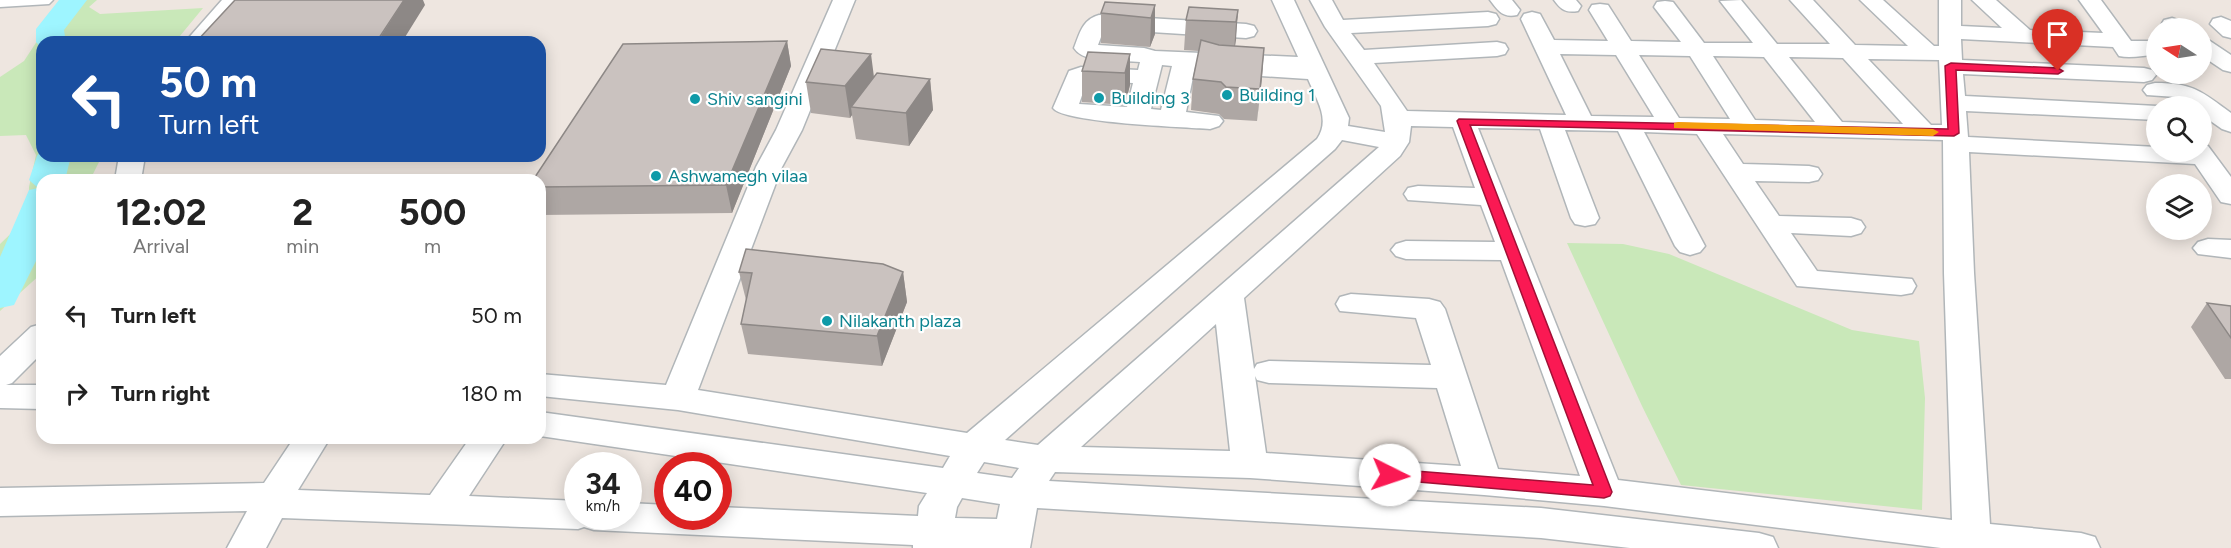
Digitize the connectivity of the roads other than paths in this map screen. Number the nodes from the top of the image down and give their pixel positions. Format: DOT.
graph roads {
  1 [pos="42,0"];
  2 [pos="233,0"];
  3 [pos="844,0"];
  4 [pos="1283,0"];
  5 [pos="1321,0"];
  6 [pos="1438,0"];
  7 [pos="1801,0"];
  8 [pos="1871,0"];
  9 [pos="1950,0"];
  10 [pos="1983,0"];
  11 [pos="2090,0"];
  12 [pos="0,1"];
  13 [pos="1731,1"];
  14 [pos="1665,7"];
  15 [pos="1600,10"];
  16 [pos="1488,19"];
  17 [pos="1532,19"];
  18 [pos="1454,20"];
  19 [pos="1175,26"];
  20 [pos="1336,27"];
  21 [pos="1246,31"];
  22 [pos="201,36"];
  23 [pos="2024,36"];
  24 [pos="1544,47"];
  25 [pos="1622,48"];
  26 [pos="2141,48"];
  27 [pos="1497,49"];
  28 [pos="2212,49"];
  29 [pos="1698,50"];
  30 [pos="2231,50"];
  31 [pos="1945,51"];
  32 [pos="1774,52"];
  33 [pos="1852,53"];
  34 [pos="2212,53"];
  35 [pos="1357,57"];
  36 [pos="1171,63"];
  37 [pos="2231,65"];
  38 [pos="1314,69"];
  39 [pos="2208,94"];
  40 [pos="2146,96"];
  41 [pos="2156,96"];
  42 [pos="1952,103"];
  43 [pos="1137,116"];
  44 [pos="1172,118"];
  45 [pos="1210,121"];
  46 [pos="1463,121"];
  47 [pos="1550,123"];
  48 [pos="1583,124"];
  49 [pos="1627,124"];
  50 [pos="2231,124"];
  51 [pos="1671,125"];
  52 [pos="1705,127"];
  53 [pos="1747,128"];
  54 [pos="1397,130"];
  55 [pos="1835,130"];
  56 [pos="1335,131"];
  57 [pos="1924,132"];
  58 [pos="1955,138"];
  59 [pos="2146,150"];
  60 [pos="2207,162"];
  61 [pos="1735,172"];
  62 [pos="1809,174"];
  63 [pos="1418,194"];
  64 [pos="1491,197"];
  65 [pos="2212,197"];
  66 [pos="2231,197"];
  67 [pos="1586,218"];
  68 [pos="1770,224"];
  69 [pos="1851,227"];
  70 [pos="1690,246"];
  71 [pos="1406,250"];
  72 [pos="1514,251"];
  73 [pos="1901,286"];
  74 [pos="1228,296"];
  75 [pos="1352,304"];
  76 [pos="36,340"];
  77 [pos="1269,372"];
  78 [pos="0,375"];
  79 [pos="1449,377"];
  80 [pos="546,386"];
  81 [pos="0,396"];
  82 [pos="36,397"];
  83 [pos="678,398"];
  84 [pos="546,425"];
  85 [pos="308,444"];
  86 [pos="485,444"];
  87 [pos="975,446"];
  88 [pos="1045,459"];
  89 [pos="1250,465"];
  90 [pos="1484,481"];
  91 [pos="951,482"];
  92 [pos="1604,492"];
  93 [pos="1021,493"];
  94 [pos="273,500"];
  95 [pos="0,502"];
  96 [pos="440,510"];
  97 [pos="564,514"];
  98 [pos="642,519"];
  99 [pos="933,539"];
  100 [pos="1012,541"];
  101 [pos="1975,543"];
  102 [pos="246,548"];
  103 [pos="1759,548"];
  104 [pos="2081,548"];
  1 -- 12 [label="street"];
  2 -- 22 [label="street"];
  3 -- 83 [label="street"];
  4 -- 38 [label="street"];
  5 -- 20 [label="street"];
  6 -- 18 [label="street"];
  7 -- 33 [label="street"];
  8 -- 31 [label="street"];
  9 -- 31 [label="street"];
  10 -- 23 [label="street"];
  11 -- 26 [label="street"];
  13 -- 32 [label="street"];
  14 -- 29 [label="street"];
  15 -- 25 [label="street"];
  16 -- 18 [label="street"];
  17 -- 24 [label="street"];
  18 -- 20 [label="street"];
  19 -- 21 [label="street"];
  19 -- 36 [label="street"];
  19 -- 36 [label="street"];
  20 -- 35 [label="street"];
  23 -- 26 [label="street"];
  23 -- 31 [label="street"];
  24 -- 25 [label="street"];
  24 -- 48 [label="street"];
  25 -- 29 [label="street"];
  25 -- 51 [label="street"];
  26 -- 41 [label="street"];
  27 -- 35 [label="street"];
  28 -- 30 [label="street"];
  29 -- 32 [label="street"];
  29 -- 53 [label="street"];
  31 -- 33 [label="street"];
  31 -- 41 [label="street"];
  31 -- 42 [label="street"];
  32 -- 33 [label="street"];
  32 -- 55 [label="street"];
  33 -- 57 [label="street"];
  34 -- 37 [label="street"];
  35 -- 54 [label="street"];
  36 -- 38 [label="street"];
  36 -- 43 [label="street"];
  36 -- 43 [label="street"];
  36 -- 44 [label="street"];
  38 -- 56 [label="street"];
  39 -- 41 [label="street"];
  39 -- 50 [label="street"];
  40 -- 42 [label="street"];
  42 -- 58 [label="street"];
  43 -- 44 [label="street"];
  44 -- 45 [label="street"];
  46 -- 47 [label="street"];
  46 -- 54 [label="street"];
  46 -- 64 [label="street"];
  47 -- 48 [label="street"];
  47 -- 67 [label="street"];
  48 -- 49 [label="street"];
  49 -- 51 [label="street"];
  49 -- 70 [label="street"];
  51 -- 52 [label="street"];
  52 -- 53 [label="street"];
  52 -- 61 [label="street"];
  53 -- 55 [label="street"];
  54 -- 56 [label="street"];
  54 -- 74 [label="street"];
  55 -- 57 [label="street"];
  56 -- 87 [label="street"];
  57 -- 58 [label="street"];
  58 -- 59 [label="street"];
  58 -- 101 [label="street"];
  60 -- 66 [label="street"];
  61 -- 62 [label="street"];
  61 -- 68 [label="street"];
  63 -- 64 [label="street"];
  64 -- 72 [label="street"];
  65 -- 66 [label="street"];
  68 -- 69 [label="street"];
  68 -- 73 [label="street"];
  71 -- 72 [label="street"];
  72 -- 92 [label="street"];
  74 -- 88 [label="street"];
  74 -- 89 [label="street"];
  75 -- 79 [label="street"];
  76 -- 78 [label="street"];
  77 -- 79 [label="street"];
  79 -- 90 [label="street"];
  80 -- 83 [label="street"];
  81 -- 82 [label="street"];
  83 -- 87 [label="street"];
  84 -- 91 [label="street"];
  85 -- 94 [label="street"];
  86 -- 96 [label="street"];
  87 -- 88 [label="street"];
  87 -- 91 [label="street"];
  88 -- 89 [label="street"];
  88 -- 93 [label="street"];
  89 -- 90 [label="street"];
  90 -- 92 [label="street"];
  91 -- 93 [label="street"];
  91 -- 99 [label="street"];
  92 -- 101 [label="street"];
  93 -- 100 [label="street"];
  93 -- 103 [label="street"];
  94 -- 95 [label="street"];
  94 -- 96 [label="street"];
  94 -- 102 [label="street"];
  96 -- 97 [label="street"];
  98 -- 99 [label="street"];
  99 -- 100 [label="street"];
  101 -- 104 [label="street"];
}
